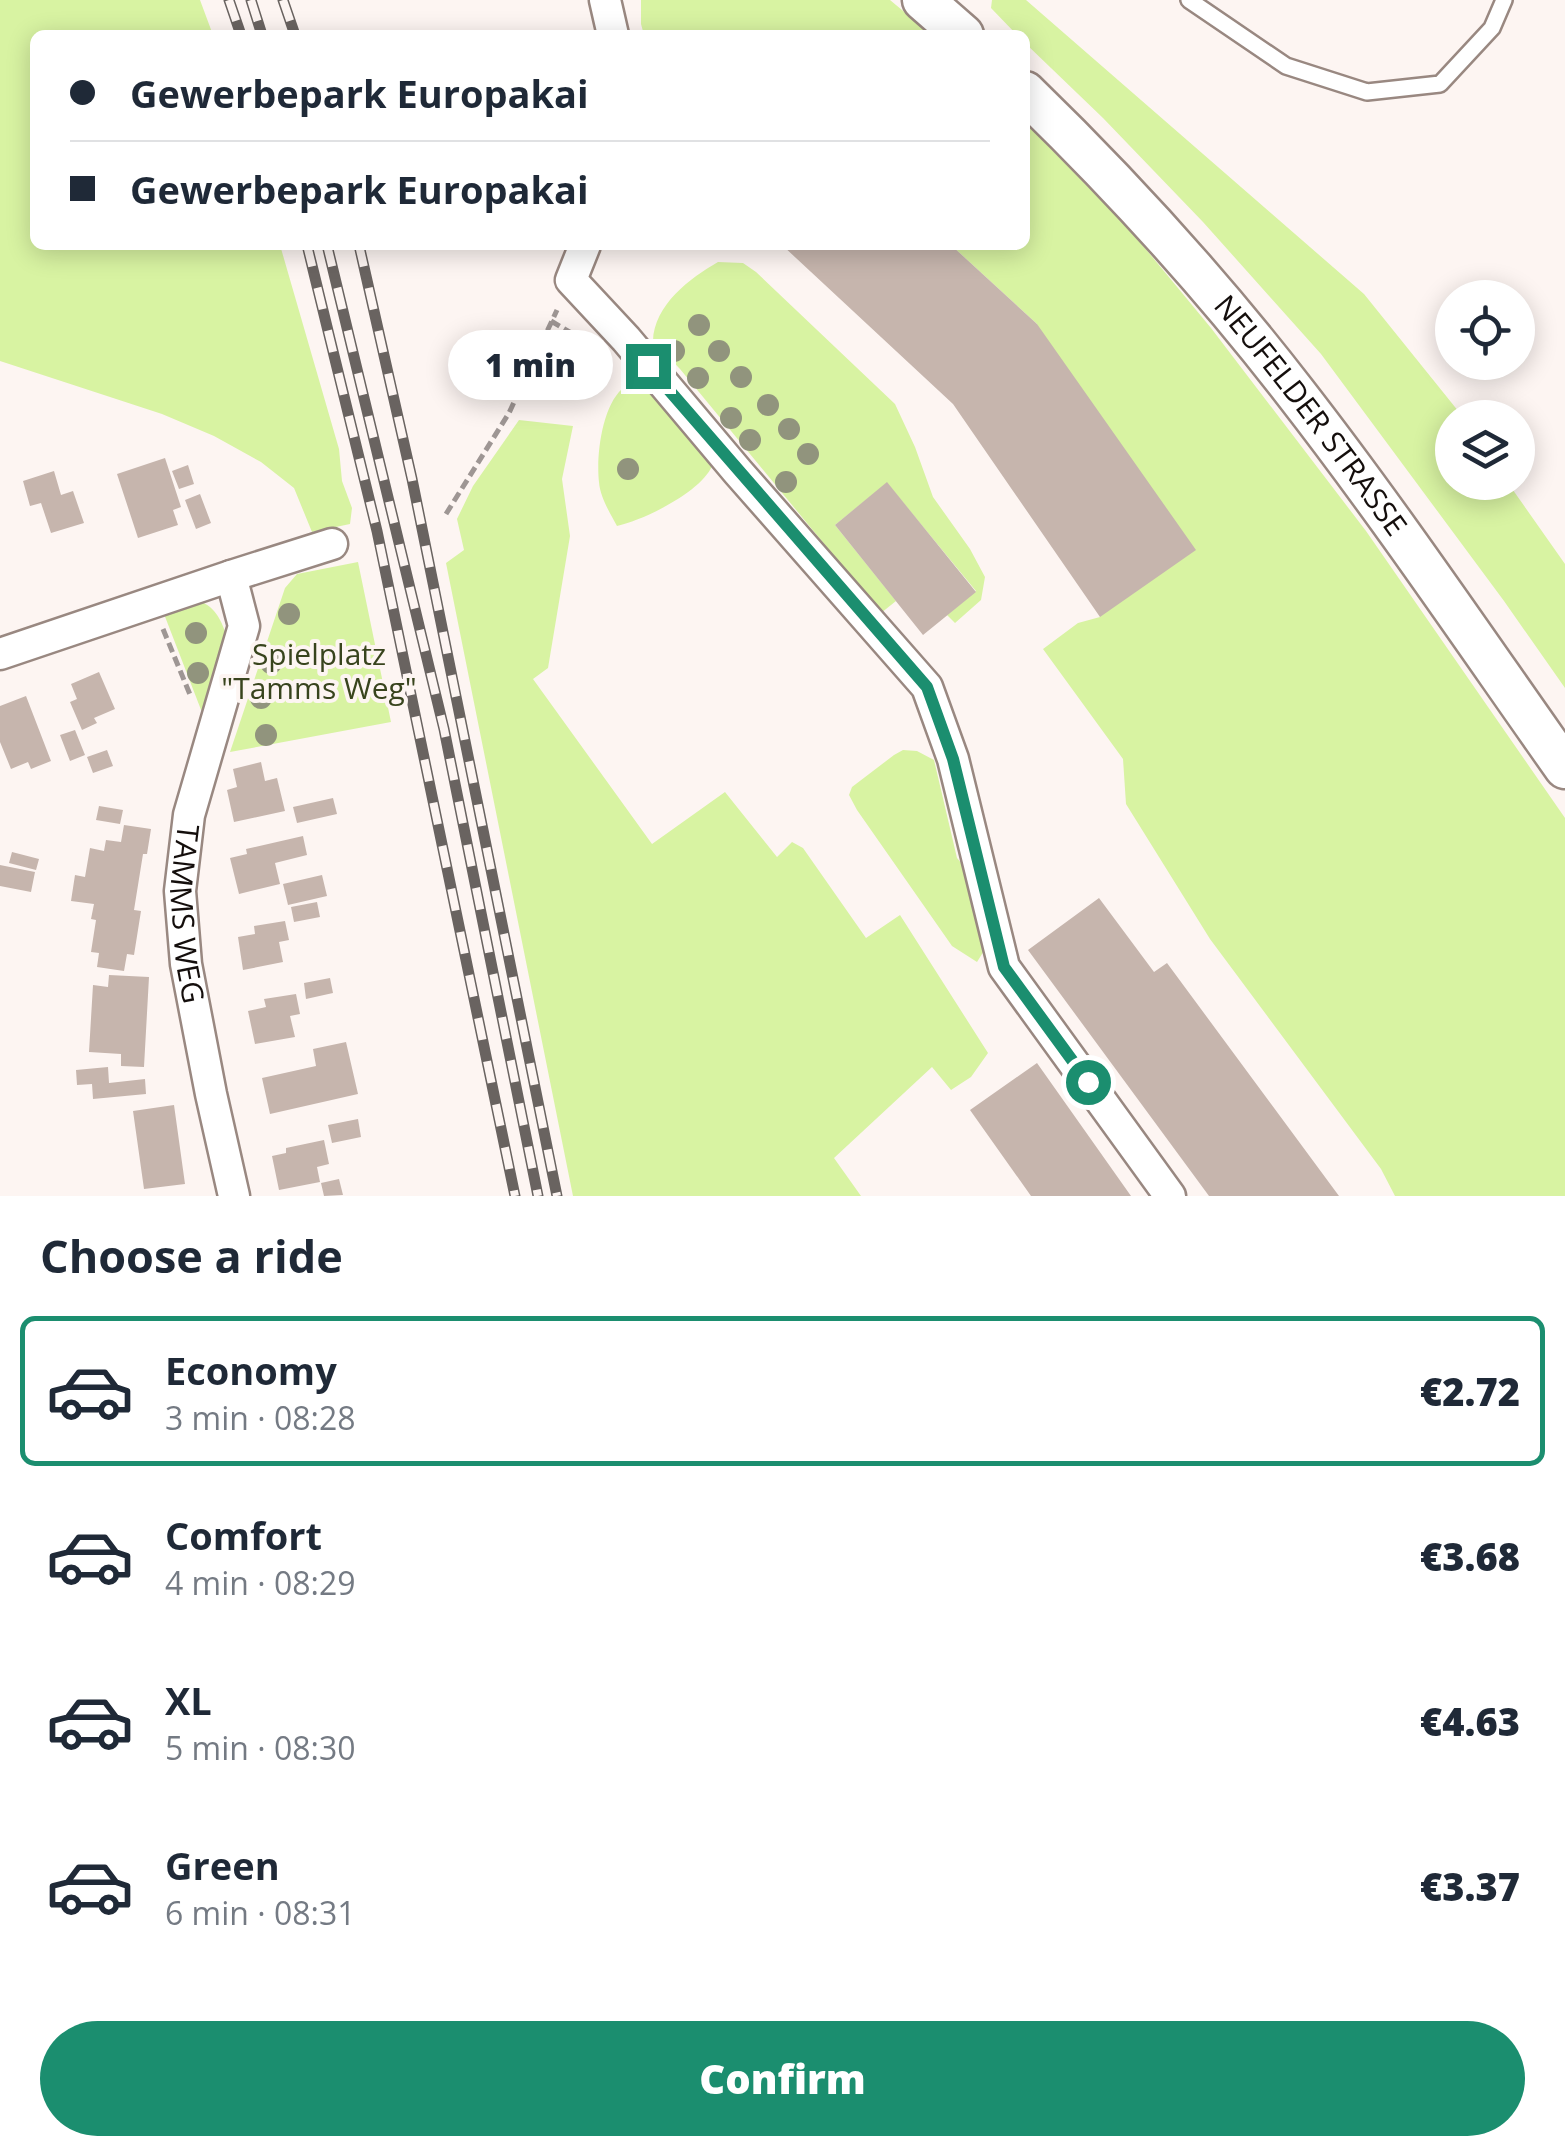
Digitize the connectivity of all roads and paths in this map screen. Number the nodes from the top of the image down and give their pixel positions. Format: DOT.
graph roads {
  1 [pos="606,0"];
  2 [pos="923,0"];
  3 [pos="1189,0"];
  4 [pos="1504,0"];
  5 [pos="612,30"];
  6 [pos="958,30"];
  7 [pos="1030,97"];
  8 [pos="583,250"];
  9 [pos="571,280"];
  10 [pos="551,321"];
  11 [pos="597,348"];
  12 [pos="446,514"];
  13 [pos="332,544"];
  14 [pos="230,576"];
  15 [pos="153,604"];
  16 [pos="0,654"];
  17 [pos="210,742"];
  18 [pos="1565,768"];
  19 [pos="234,1196"];
  20 [pos="1170,1196"];
  1 -- 5 [label="street"];
  2 -- 6 [label="street"];
  3 -- 4 [label="lane"];
  7 -- 18 [label="street, NEUFELDER STRASSE"];
  8 -- 9 [label="street"];
  9 -- 10 [label="path"];
  9 -- 20 [label="street"];
  10 -- 11 [label="path"];
  10 -- 12 [label="path"];
  13 -- 14 [label="street"];
  14 -- 15 [label="street"];
  14 -- 17 [label="street, TAMMS WEG"];
  15 -- 16 [label="street"];
  15 -- 17 [label="path"];
  17 -- 19 [label="street, TAMMS WEG"];
}
